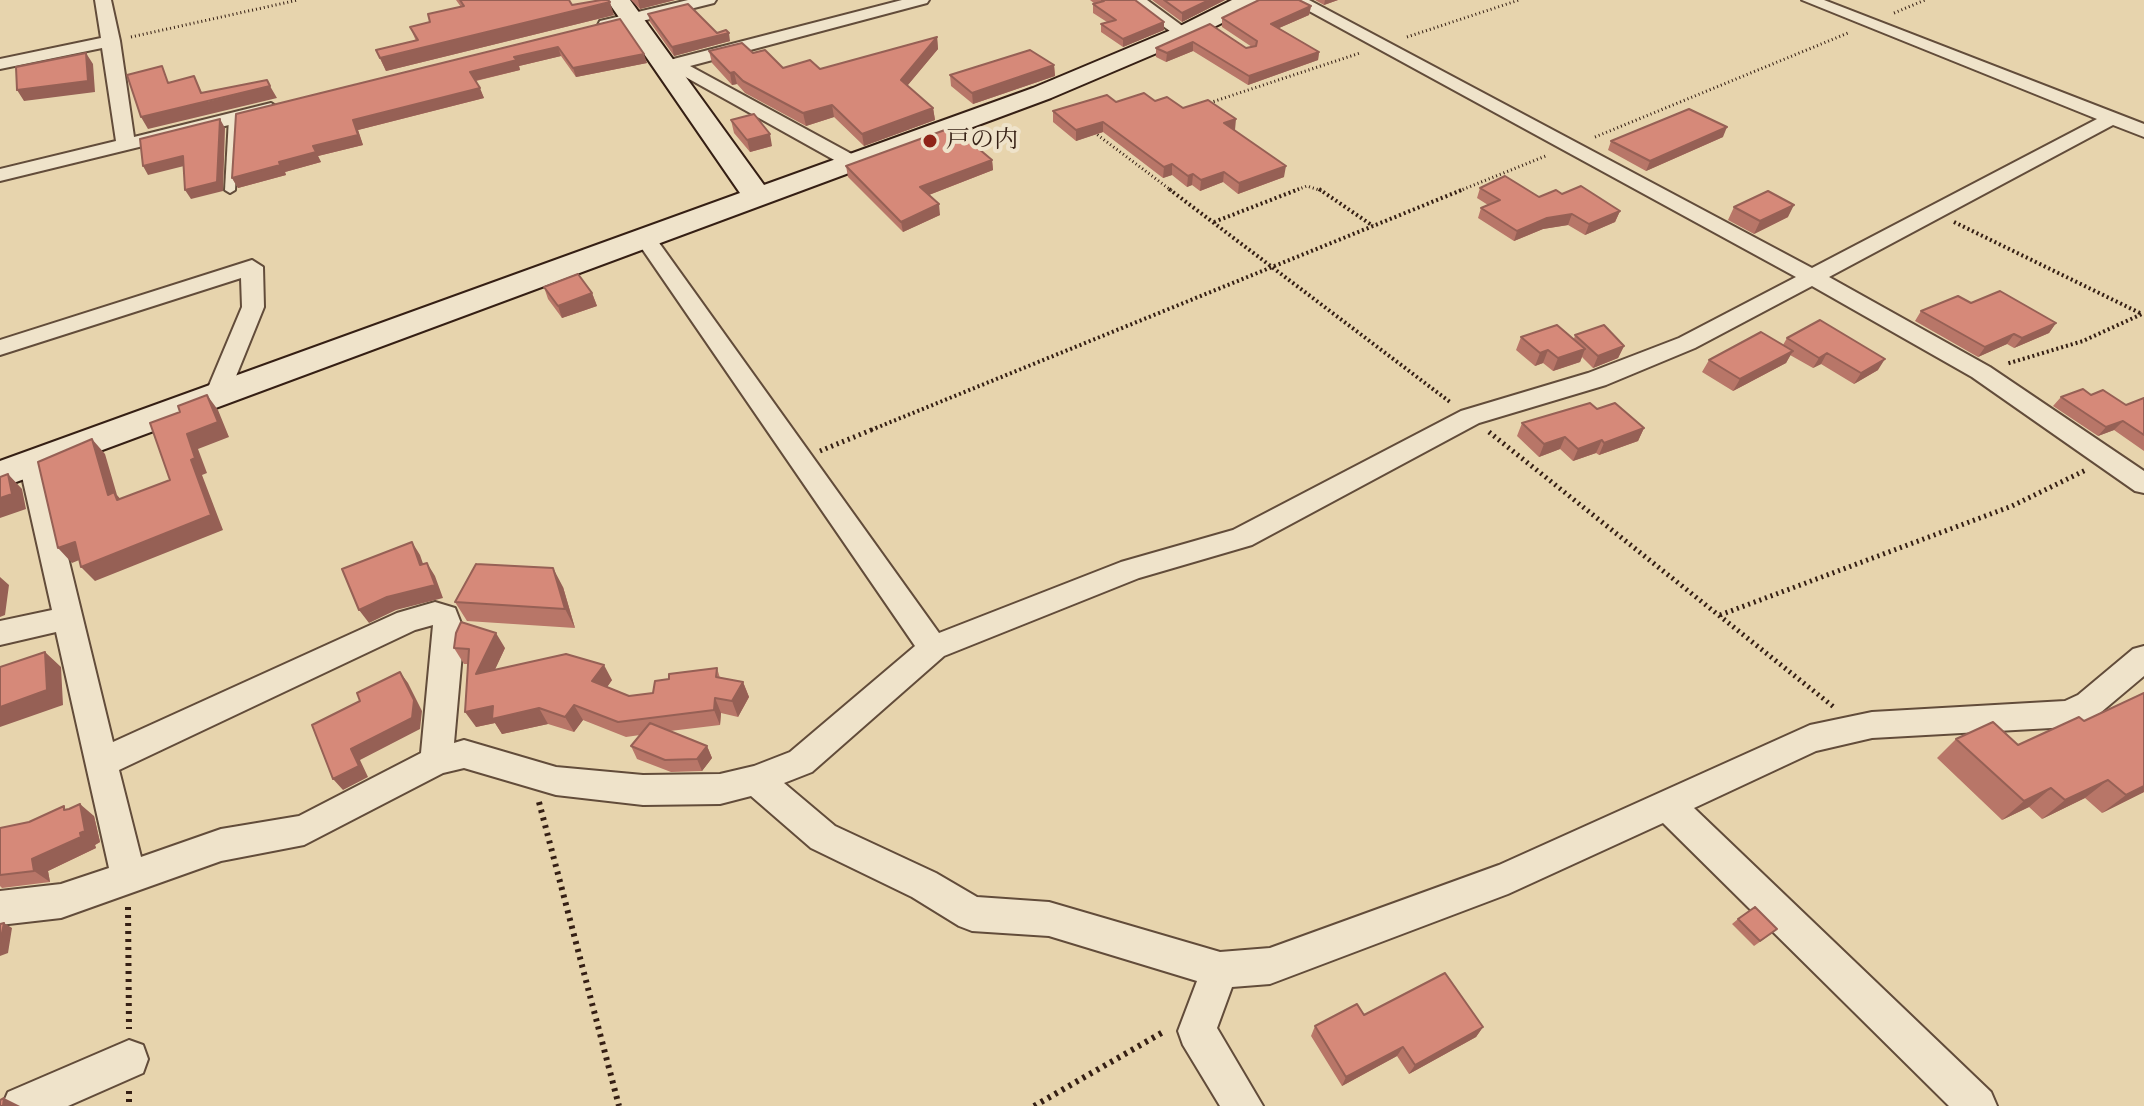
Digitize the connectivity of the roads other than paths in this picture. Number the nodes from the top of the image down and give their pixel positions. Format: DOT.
graph roads {
  1 [pos="103,0"];
  2 [pos="708,0"];
  3 [pos="921,0"];
  4 [pos="1136,0"];
  5 [pos="1250,0"];
  6 [pos="1297,0"];
  7 [pos="1810,0"];
  8 [pos="624,10"];
  9 [pos="1201,28"];
  10 [pos="583,31"];
  11 [pos="112,41"];
  12 [pos="0,64"];
  13 [pos="665,68"];
  14 [pos="295,103"];
  15 [pos="234,118"];
  16 [pos="2113,118"];
  17 [pos="2144,131"];
  18 [pos="126,145"];
  19 [pos="852,162"];
  20 [pos="0,175"];
  21 [pos="230,190"];
  22 [pos="757,195"];
  23 [pos="645,237"];
  24 [pos="1813,277"];
  25 [pos="0,348"];
  26 [pos="217,395"];
  27 [pos="32,463"];
  28 [pos="0,475"];
  29 [pos="2144,484"];
  30 [pos="69,618"];
  31 [pos="0,633"];
  32 [pos="933,648"];
  33 [pos="2144,658"];
  34 [pos="436,761"];
  35 [pos="103,762"];
  36 [pos="756,780"];
  37 [pos="1669,806"];
  38 [pos="128,877"];
  39 [pos="0,908"];
  40 [pos="1220,970"];
  41 [pos="129,1059"];
  42 [pos="22,1106"];
  43 [pos="1243,1106"];
  44 [pos="1977,1106"];
  1 -- 11 [label="street"];
  2 -- 8 [label="street"];
  3 -- 13 [label="street"];
  4 -- 9 [label="street"];
  5 -- 9 [label="street"];
  6 -- 24 [label="street"];
  7 -- 16 [label="street"];
  8 -- 10 [label="street"];
  8 -- 13 [label="street"];
  9 -- 19 [label="street"];
  11 -- 12 [label="street"];
  11 -- 18 [label="street"];
  13 -- 19 [label="street"];
  13 -- 22 [label="street"];
  14 -- 15 [label="street"];
  15 -- 18 [label="street"];
  15 -- 21 [label="lane"];
  16 -- 17 [label="street"];
  16 -- 24 [label="street"];
  18 -- 20 [label="street"];
  19 -- 22 [label="street"];
  22 -- 23 [label="street"];
  23 -- 26 [label="street"];
  23 -- 32 [label="street"];
  24 -- 29 [label="street"];
  24 -- 32 [label="street"];
  25 -- 26 [label="street"];
  26 -- 27 [label="street"];
  27 -- 28 [label="street"];
  27 -- 30 [label="street"];
  30 -- 31 [label="street"];
  30 -- 35 [label="street"];
  32 -- 36 [label="street"];
  33 -- 37 [label="street"];
  34 -- 35 [label="street"];
  34 -- 36 [label="street"];
  34 -- 38 [label="street"];
  35 -- 38 [label="street"];
  36 -- 40 [label="street"];
  37 -- 40 [label="street"];
  37 -- 44 [label="street"];
  38 -- 39 [label="street"];
  40 -- 43 [label="street"];
  41 -- 42 [label="street"];
}
